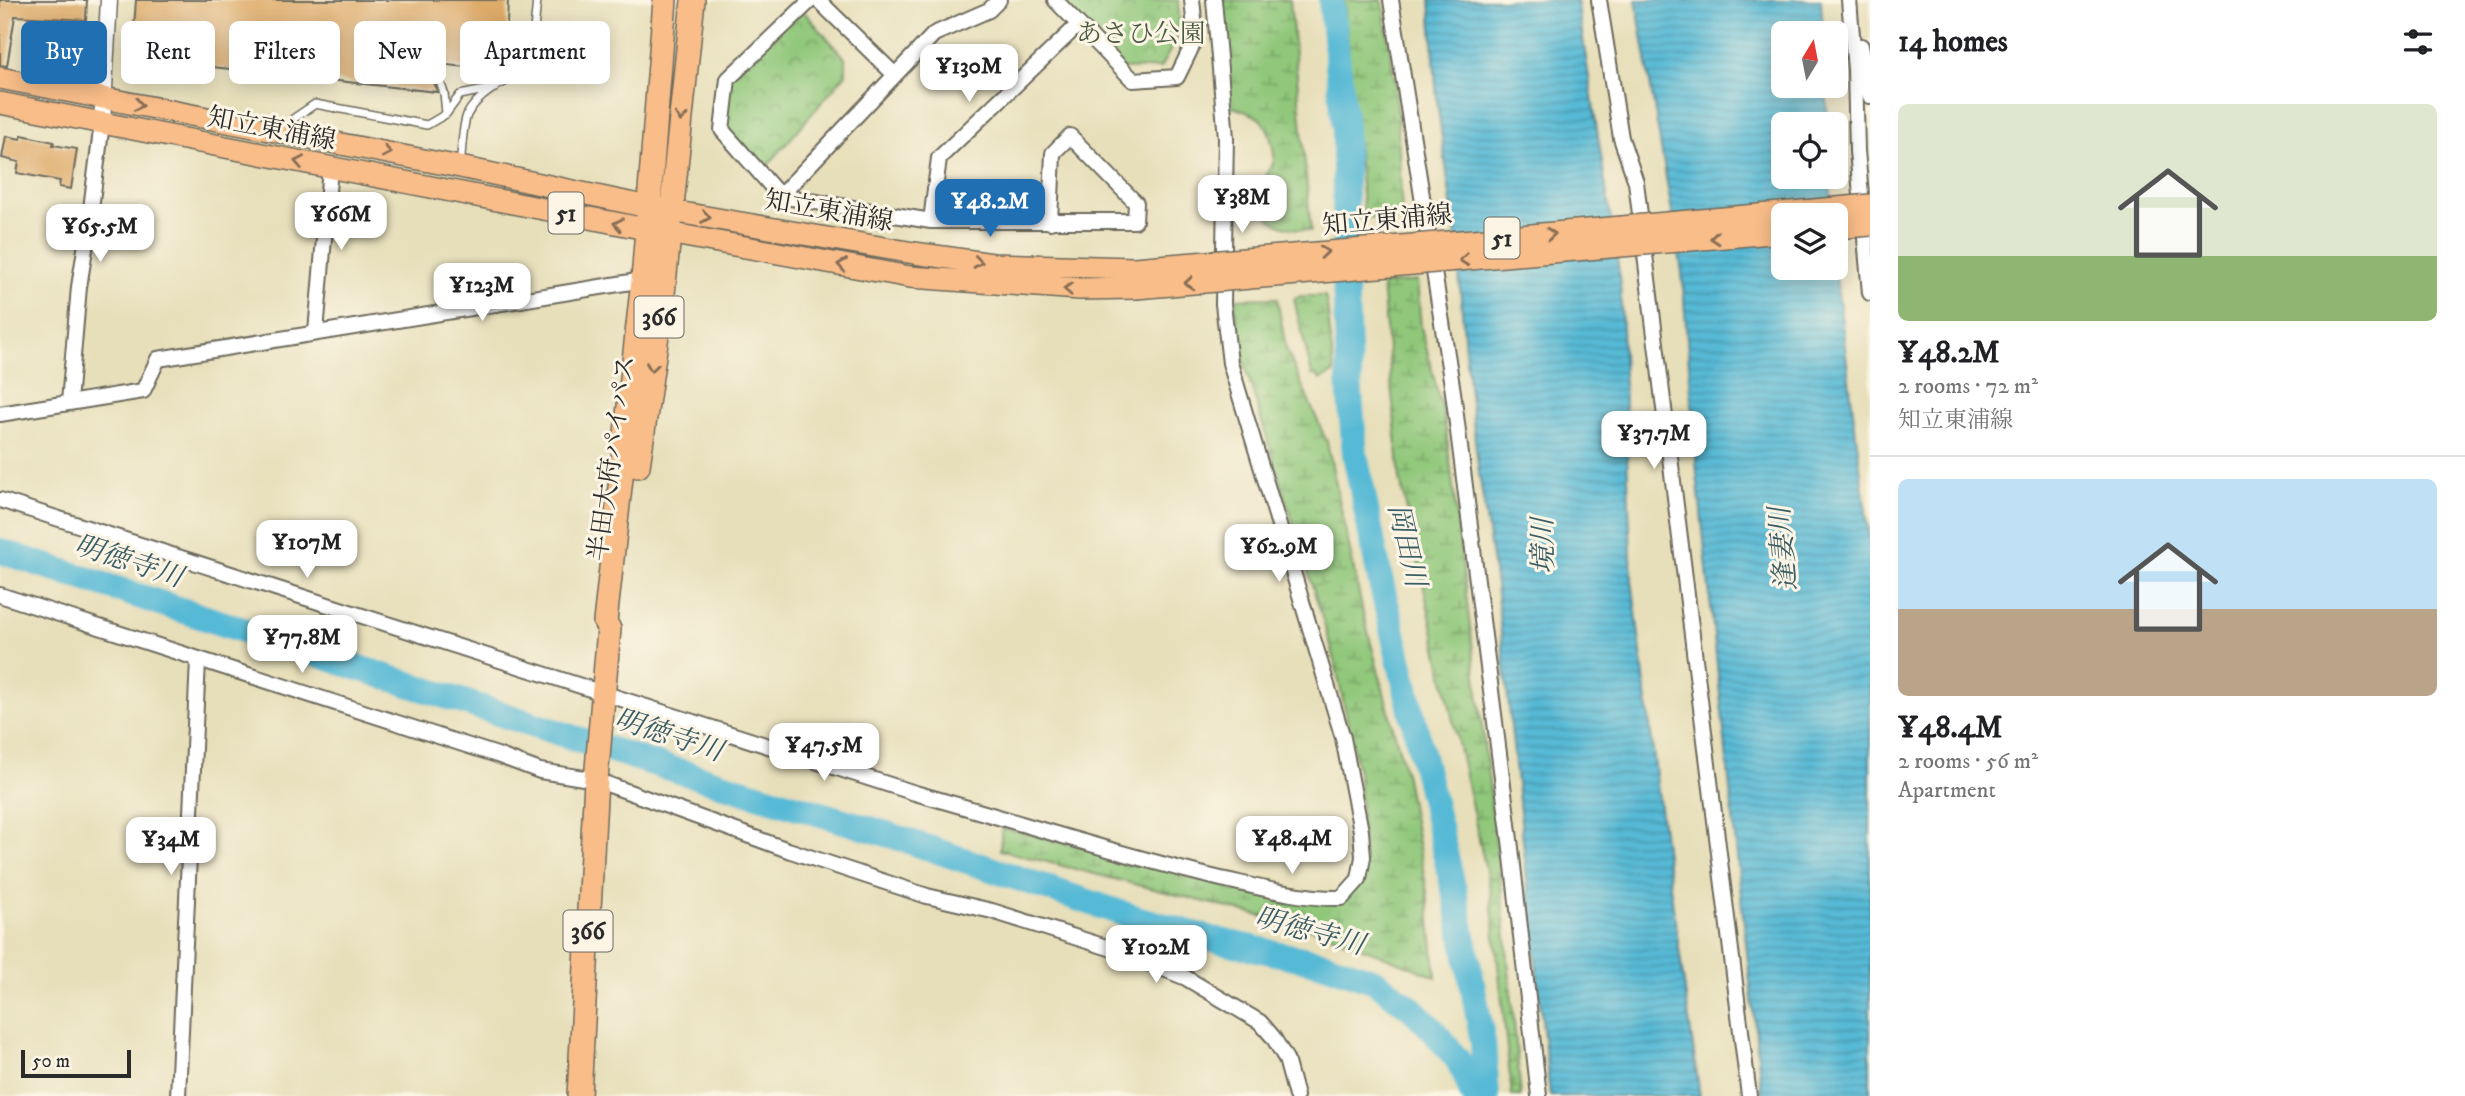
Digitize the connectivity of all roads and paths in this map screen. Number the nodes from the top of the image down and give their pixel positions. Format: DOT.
graph roads {
  1 [pos="109,0"];
  2 [pos="537,0"];
  3 [pos="665,0"];
  4 [pos="693,0"];
  5 [pos="811,0"];
  6 [pos="818,0"];
  7 [pos="999,0"];
  8 [pos="1055,0"];
  9 [pos="1192,0"];
  10 [pos="1214,0"];
  11 [pos="1391,0"];
  12 [pos="1599,0"];
  13 [pos="1851,0"];
  14 [pos="1078,24"];
  15 [pos="894,74"];
  16 [pos="0,78"];
  17 [pos="441,84"];
  18 [pos="495,88"];
  19 [pos="1870,96"];
  20 [pos="104,98"];
  21 [pos="0,103"];
  22 [pos="446,114"];
  23 [pos="102,123"];
  24 [pos="289,135"];
  25 [pos="460,167"];
  26 [pos="330,168"];
  27 [pos="780,196"];
  28 [pos="1870,205"];
  29 [pos="647,218"];
  30 [pos="931,221"];
  31 [pos="670,222"];
  32 [pos="1050,222"];
  33 [pos="1870,225"];
  34 [pos="1848,227"];
  35 [pos="1771,233"];
  36 [pos="1135,278"];
  37 [pos="643,280"];
  38 [pos="1870,293"];
  39 [pos="316,332"];
  40 [pos="69,402"];
  41 [pos="0,414"];
  42 [pos="0,500"];
  43 [pos="0,595"];
  44 [pos="608,629"];
  45 [pos="198,660"];
  46 [pos="602,704"];
  47 [pos="597,773"];
  48 [pos="178,1096"];
  49 [pos="579,1096"];
  50 [pos="1296,1096"];
  51 [pos="1539,1096"];
  52 [pos="1749,1096"];
  1 -- 20 [label="street"];
  2 -- 18 [label="lane"];
  3 -- 29 [label="highway, 半田大府パイパス / 366"];
  4 -- 31 [label="highway, 半田大府パイパス / 366, one-way"];
  5 -- 27 [label="street"];
  6 -- 15 [label="street"];
  7 -- 15 [label="street"];
  8 -- 14 [label="street"];
  9 -- 14 [label="street"];
  10 -- 46 [label="street"];
  11 -- 51 [label="street"];
  12 -- 52 [label="street"];
  13 -- 19 [label="street"];
  13 -- 38 [label="street"];
  14 -- 30 [label="street"];
  15 -- 27 [label="street"];
  16 -- 20 [label="main road, 知立東浦線 / 51"];
  17 -- 22 [label="lane"];
  18 -- 22 [label="lane"];
  18 -- 25 [label="lane"];
  20 -- 23 [label="street"];
  20 -- 24 [label="main road, 知立東浦線 / 51, one-way"];
  21 -- 23 [label="main road, 知立東浦線 / 51"];
  22 -- 24 [label="lane"];
  26 -- 23 [label="main road, 知立東浦線 / 51, one-way"];
  23 -- 40 [label="street"];
  24 -- 25 [label="main road, 知立東浦線 / 51, one-way"];
  25 -- 29 [label="main road, 知立東浦線 / 51"];
  29 -- 26 [label="main road, 知立東浦線 / 51, one-way"];
  26 -- 39 [label="street"];
  27 -- 30 [label="street"];
  36 -- 28 [label="main road, 知立東浦線 / 51, one-way, bridge"];
  29 -- 31 [label="main road, 知立東浦線 / 51"];
  29 -- 37 [label="highway, 半田大府パイパス / 366"];
  30 -- 32 [label="street"];
  31 -- 36 [label="main road, 知立東浦線 / 51"];
  31 -- 44 [label="highway, 半田大府パイパス / 366, one-way"];
  32 -- 32 [label="street"];
  33 -- 34 [label="main road, bridge"];
  35 -- 36 [label="main road, 知立東浦線 / 51, one-way, bridge"];
  37 -- 39 [label="street"];
  37 -- 44 [label="highway, 半田大府パイパス / 366"];
  39 -- 40 [label="street"];
  40 -- 41 [label="street"];
  42 -- 46 [label="street"];
  43 -- 45 [label="street"];
  44 -- 46 [label="highway, 半田大府パイパス / 366"];
  45 -- 47 [label="street"];
  45 -- 48 [label="street"];
  46 -- 47 [label="highway, 半田大府パイパス / 366"];
  47 -- 49 [label="highway, 半田大府パイパス / 366"];
  47 -- 50 [label="street"];
}
